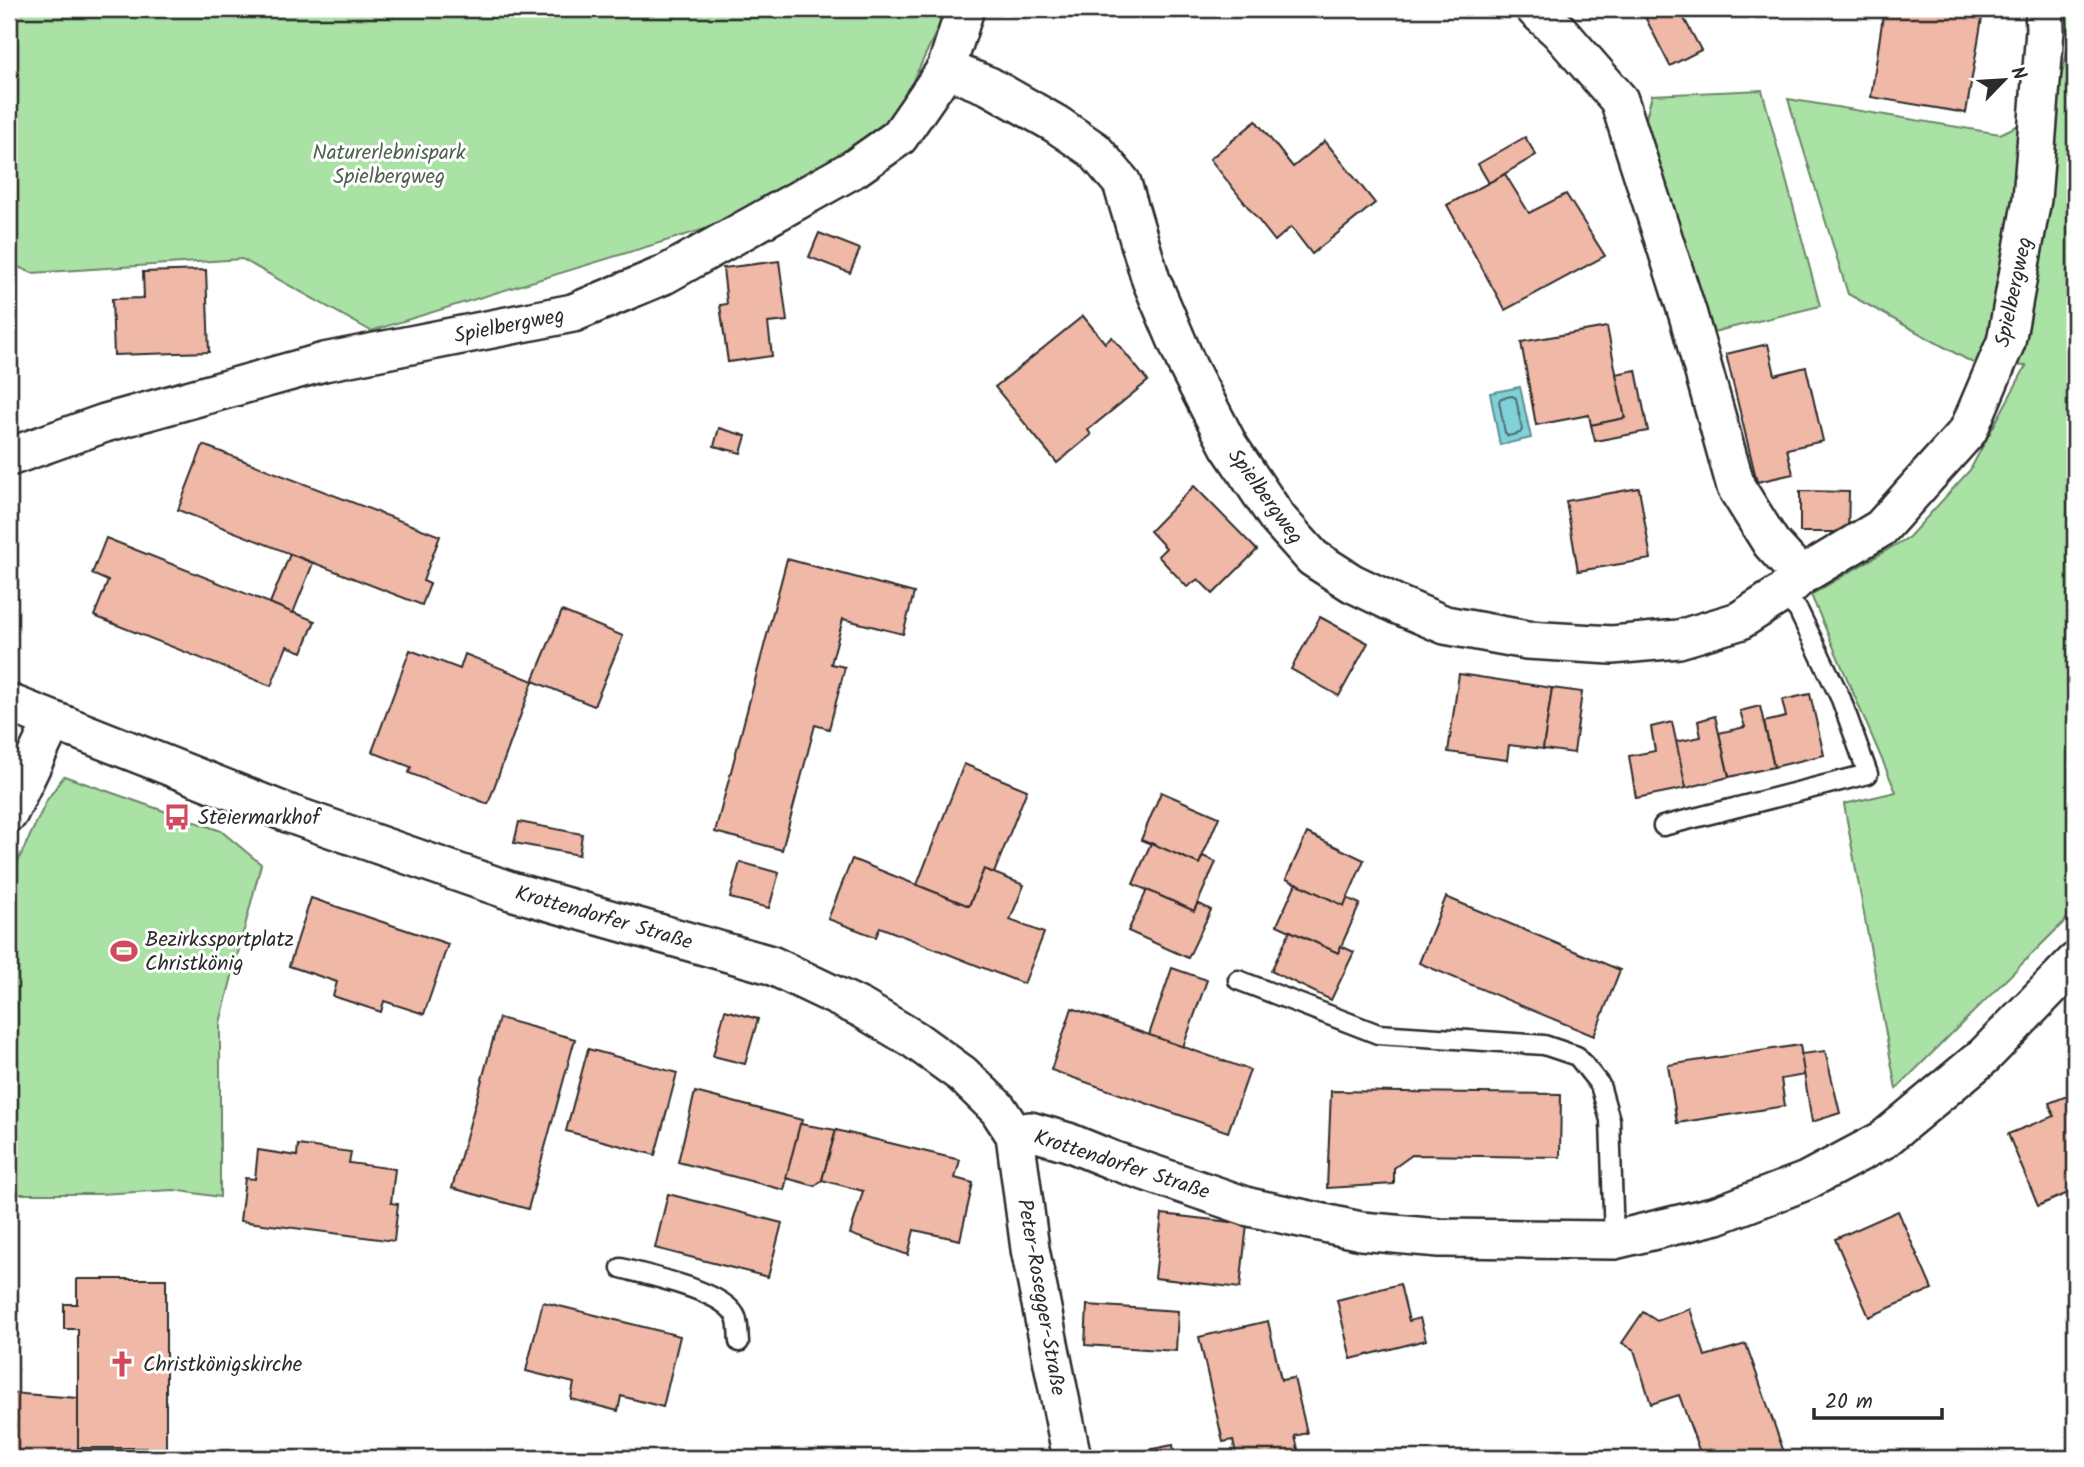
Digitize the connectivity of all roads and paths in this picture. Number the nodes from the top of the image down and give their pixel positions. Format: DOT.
graph roads {
  1 [pos="965,9"];
  2 [pos="1535,9"];
  3 [pos="2044,9"];
  4 [pos="946,69"];
  5 [pos="9,457"];
  6 [pos="1791,585"];
  7 [pos="9,703"];
  8 [pos="53,721"];
  9 [pos="9,813"];
  10 [pos="1663,825"];
  11 [pos="2075,962"];
  12 [pos="1238,980"];
  13 [pos="1015,1135"];
  14 [pos="1615,1240"];
  15 [pos="621,1268"];
  16 [pos="739,1342"];
  17 [pos="1072,1458"];
  1 -- 4 [label="street, Spielbergweg"];
  2 -- 6 [label="street"];
  3 -- 6 [label="street, Spielbergweg"];
  4 -- 5 [label="street, Spielbergweg"];
  4 -- 6 [label="street, Spielbergweg"];
  6 -- 10 [label="lane"];
  7 -- 8 [label="street, Krottendorfer Straße"];
  8 -- 9 [label="street"];
  8 -- 13 [label="street, Krottendorfer Straße"];
  11 -- 14 [label="street, Krottendorfer Straße"];
  12 -- 14 [label="lane"];
  13 -- 14 [label="street, Krottendorfer Straße"];
  13 -- 17 [label="street, Peter-Rosegger-Straße"];
  15 -- 16 [label="lane"];
}
